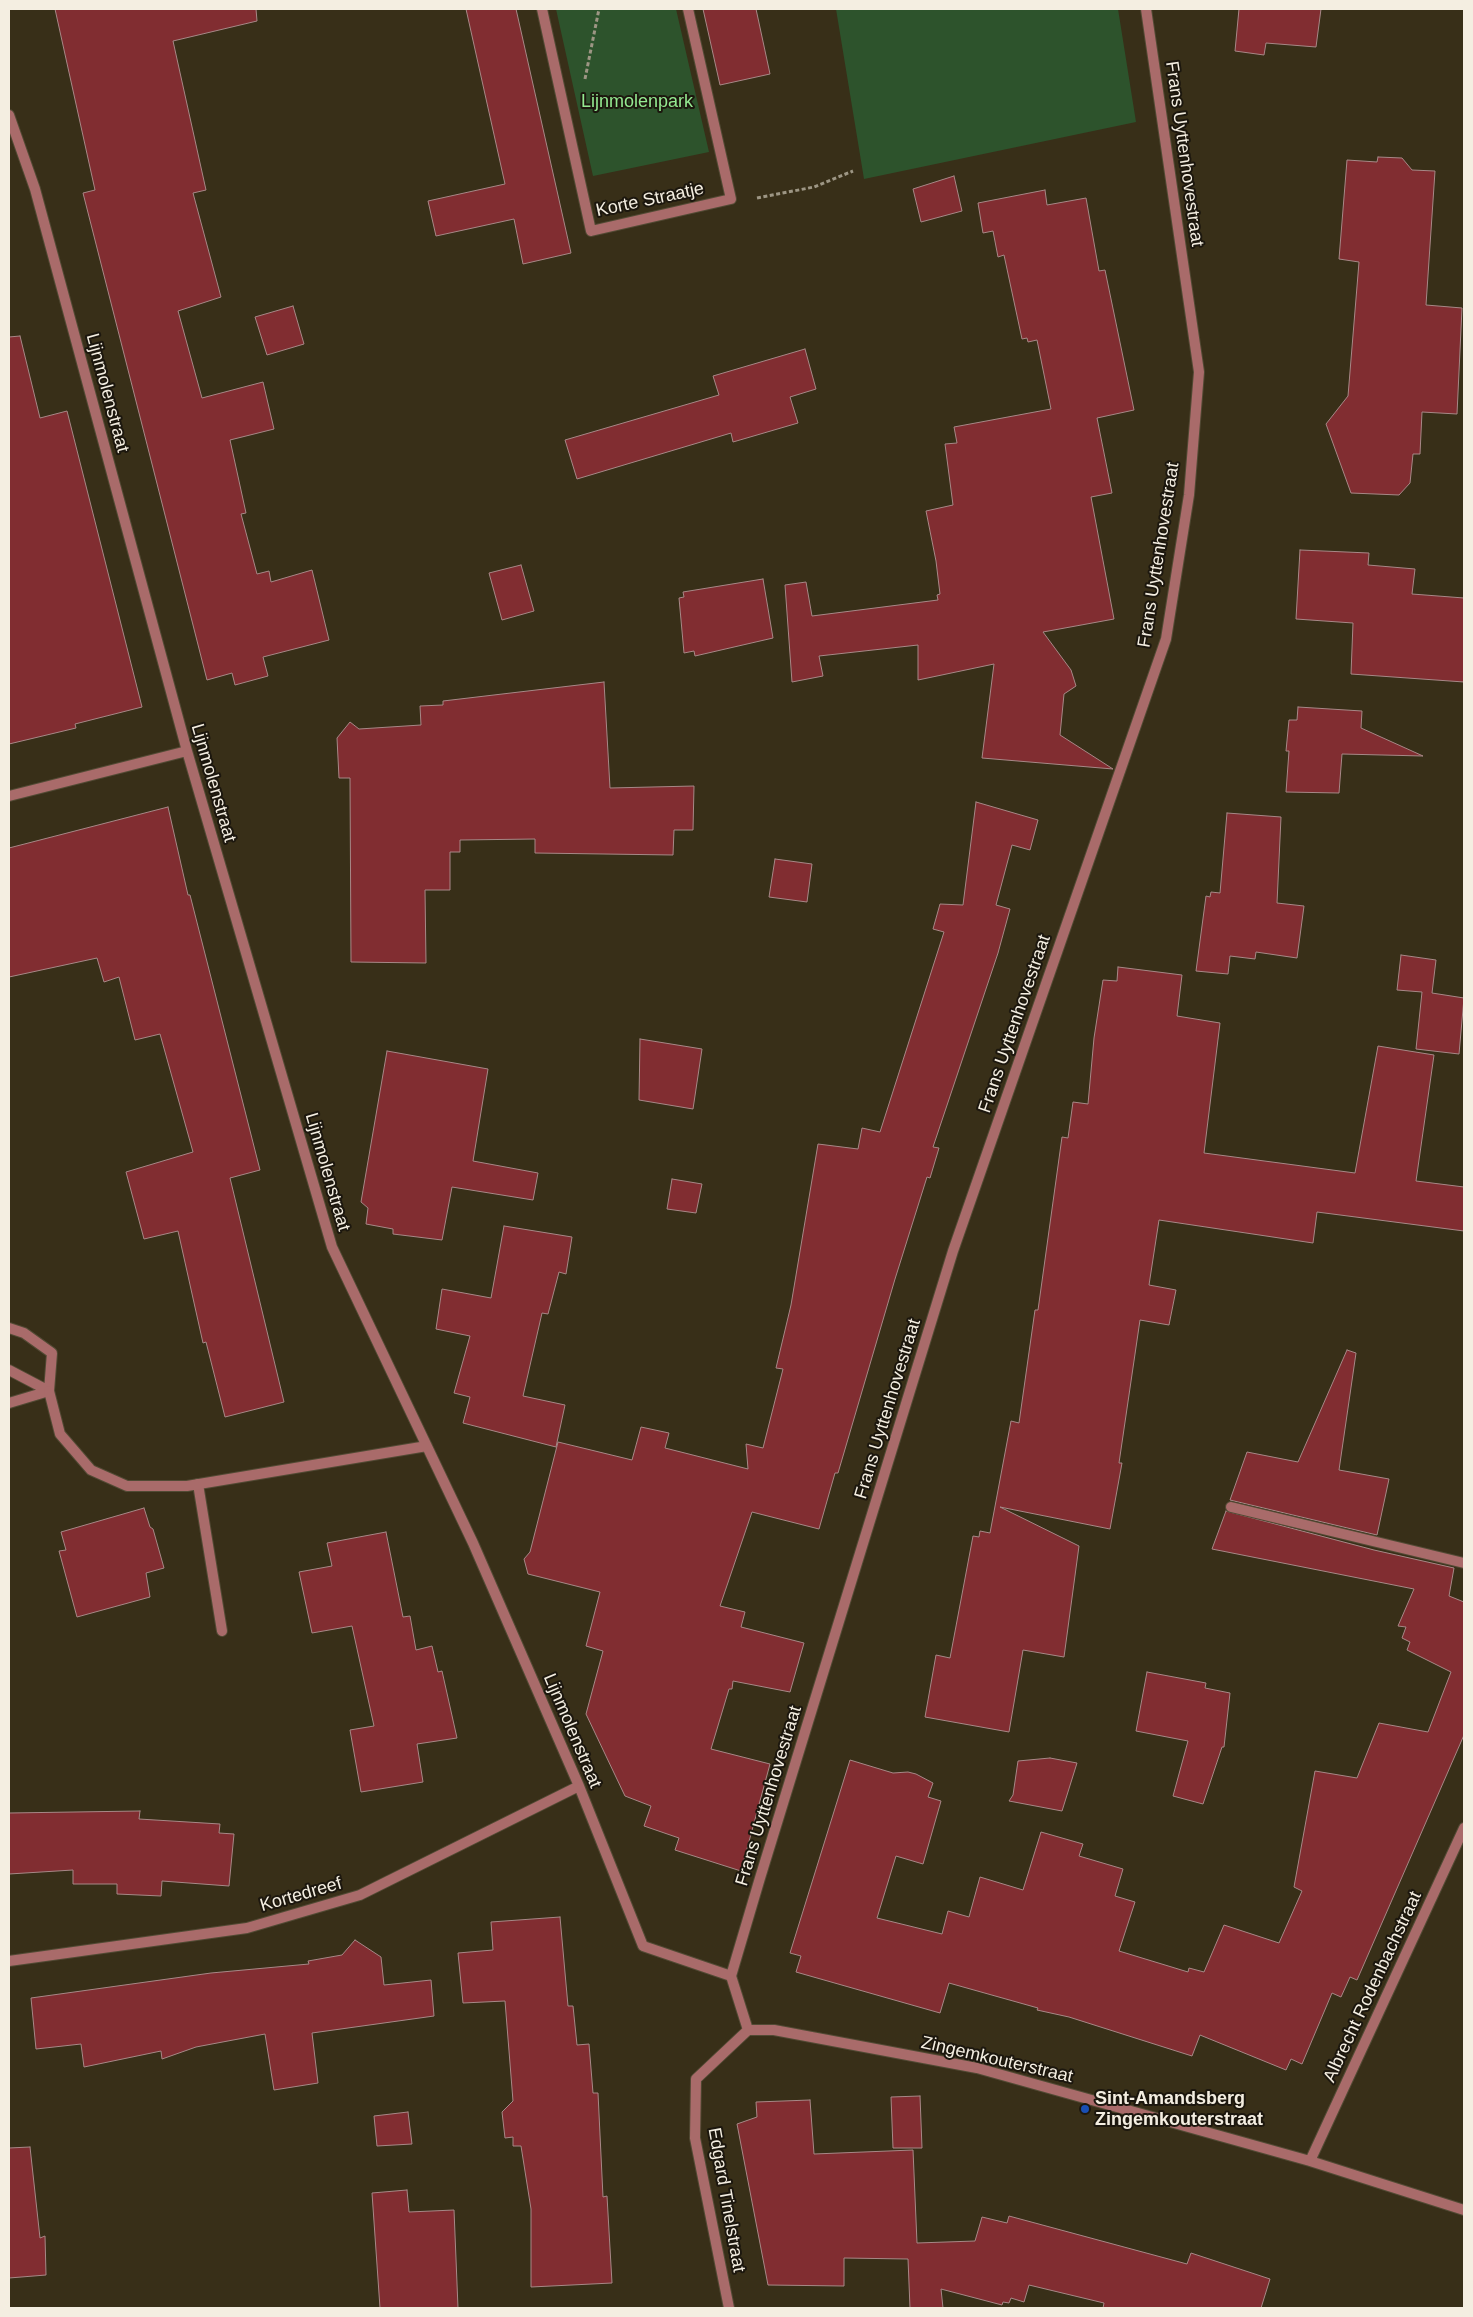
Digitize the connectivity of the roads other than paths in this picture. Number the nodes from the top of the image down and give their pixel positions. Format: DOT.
graph roads {
  1 [pos="542,9"];
  2 [pos="688,9"];
  3 [pos="1146,9"];
  4 [pos="9,115"];
  5 [pos="187,751"];
  6 [pos="9,796"];
  7 [pos="9,1328"];
  8 [pos="9,1370"];
  9 [pos="49,1391"];
  10 [pos="9,1403"];
  11 [pos="427,1446"];
  12 [pos="198,1484"];
  13 [pos="1231,1507"];
  14 [pos="1464,1563"];
  15 [pos="222,1631"];
  16 [pos="579,1786"];
  17 [pos="1464,1828"];
  18 [pos="9,1961"];
  19 [pos="731,1976"];
  20 [pos="748,2030"];
  21 [pos="1310,2161"];
  22 [pos="1464,2210"];
  23 [pos="729,2308"];
  1 -- 2 [label="street, Korte Straatje"];
  3 -- 19 [label="street, Frans Uyttenhovestraat"];
  4 -- 5 [label="street, Lijnmolenstraat"];
  5 -- 6 [label="street"];
  5 -- 11 [label="street, Lijnmolenstraat"];
  7 -- 9 [label="street"];
  8 -- 9 [label="street"];
  9 -- 10 [label="street"];
  9 -- 12 [label="street"];
  11 -- 12 [label="street"];
  11 -- 16 [label="street, Lijnmolenstraat"];
  12 -- 15 [label="street"];
  13 -- 14 [label="street"];
  16 -- 18 [label="street, Kortedreef"];
  16 -- 19 [label="street, Lijnmolenstraat"];
  17 -- 21 [label="street, Albrecht Rodenbachstraat"];
  19 -- 20 [label="street"];
  20 -- 21 [label="street, Zingemkouterstraat"];
  20 -- 23 [label="street, Edgard Tinelstraat"];
  21 -- 22 [label="street, Zingemkouterstraat"];
}
